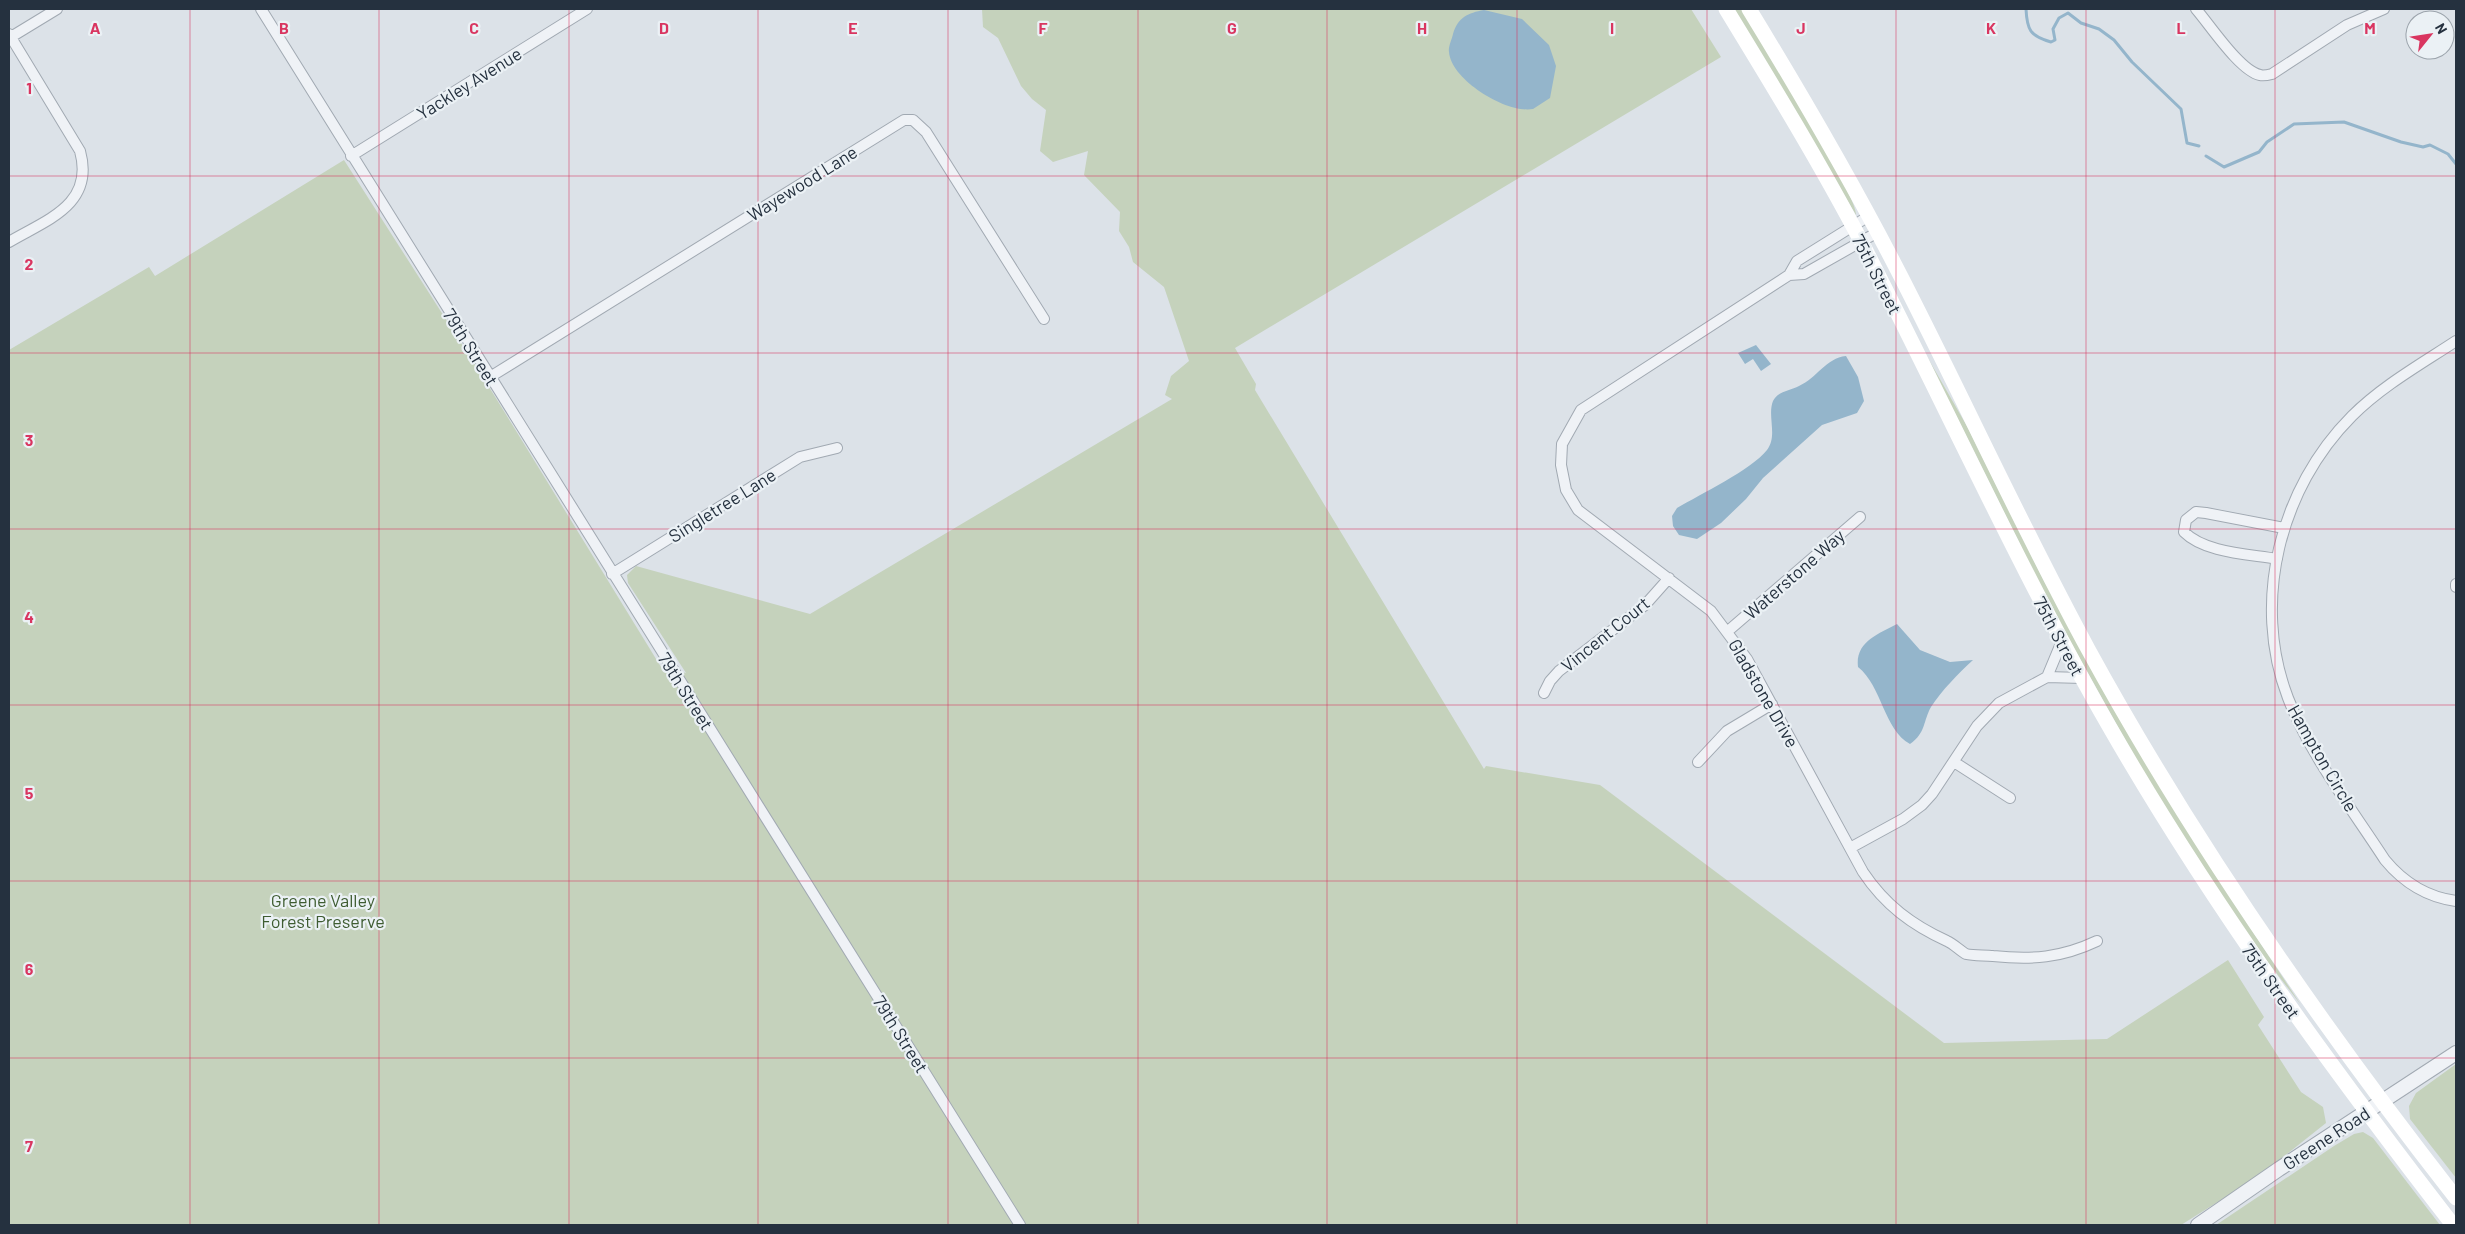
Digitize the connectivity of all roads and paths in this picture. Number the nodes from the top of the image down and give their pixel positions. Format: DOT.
graph roads {
  1 [pos="57,9"];
  2 [pos="261,9"];
  3 [pos="587,9"];
  4 [pos="1726,9"];
  5 [pos="1749,9"];
  6 [pos="2196,9"];
  7 [pos="2384,9"];
  8 [pos="10,36"];
  9 [pos="351,156"];
  10 [pos="1869,216"];
  11 [pos="1852,226"];
  12 [pos="1878,232"];
  13 [pos="1861,241"];
  14 [pos="9,242"];
  15 [pos="1789,275"];
  16 [pos="1044,319"];
  17 [pos="2456,341"];
  18 [pos="490,377"];
  19 [pos="837,448"];
  20 [pos="1860,517"];
  21 [pos="2284,528"];
  22 [pos="2277,559"];
  23 [pos="612,574"];
  24 [pos="1669,578"];
  25 [pos="1728,631"];
  26 [pos="2062,641"];
  27 [pos="2047,677"];
  28 [pos="2082,678"];
  29 [pos="1544,693"];
  30 [pos="1772,704"];
  31 [pos="1698,762"];
  32 [pos="1954,762"];
  33 [pos="2010,798"];
  34 [pos="1850,848"];
  35 [pos="2456,901"];
  36 [pos="2097,941"];
  37 [pos="2456,1054"];
  38 [pos="2382,1101"];
  39 [pos="2366,1112"];
  40 [pos="2456,1198"];
  41 [pos="1020,1225"];
  42 [pos="2198,1225"];
  43 [pos="2453,1225"];
  1 -- 8 [label="street"];
  2 -- 9 [label="street, 79th Street"];
  3 -- 9 [label="street, Yackley Avenue"];
  4 -- 11 [label="main road, 75th Street"];
  5 -- 10 [label="main road, 75th Street"];
  6 -- 7 [label="street"];
  8 -- 14 [label="street"];
  9 -- 18 [label="street, 79th Street"];
  10 -- 11 [label="street, Gladstone Drive"];
  10 -- 12 [label="main road, 75th Street"];
  11 -- 13 [label="main road, 75th Street"];
  11 -- 15 [label="street, Gladstone Drive"];
  12 -- 13 [label="street, Gladstone Drive"];
  12 -- 38 [label="main road, 75th Street"];
  13 -- 15 [label="street, Gladstone Drive"];
  13 -- 26 [label="main road, 75th Street"];
  15 -- 24 [label="street, Gladstone Drive"];
  16 -- 18 [label="street, Wayewood Lane"];
  17 -- 21 [label="street, Hampton Circle"];
  18 -- 23 [label="street, 79th Street"];
  19 -- 23 [label="street, Singletree Lane"];
  20 -- 25 [label="street, Waterstone Way"];
  21 -- 22 [label="street, Hampton Circle"];
  21 -- 22 [label="street"];
  22 -- 35 [label="street, Hampton Circle"];
  23 -- 41 [label="street, 79th Street"];
  24 -- 25 [label="street, Gladstone Drive"];
  24 -- 29 [label="street, Vincent Court"];
  25 -- 30 [label="street, Gladstone Drive"];
  26 -- 27 [label="street"];
  26 -- 28 [label="main road, 75th Street"];
  27 -- 28 [label="street"];
  27 -- 32 [label="street"];
  28 -- 39 [label="main road, 75th Street"];
  30 -- 31 [label="street"];
  30 -- 34 [label="street, Gladstone Drive"];
  32 -- 33 [label="street"];
  32 -- 34 [label="street"];
  34 -- 36 [label="street, Gladstone Drive"];
  37 -- 38 [label="street, Greene Road"];
  38 -- 39 [label="street, Greene Road"];
  38 -- 40 [label="main road, 75th Street"];
  39 -- 42 [label="street, Greene Road"];
  39 -- 43 [label="main road, 75th Street"];
}
